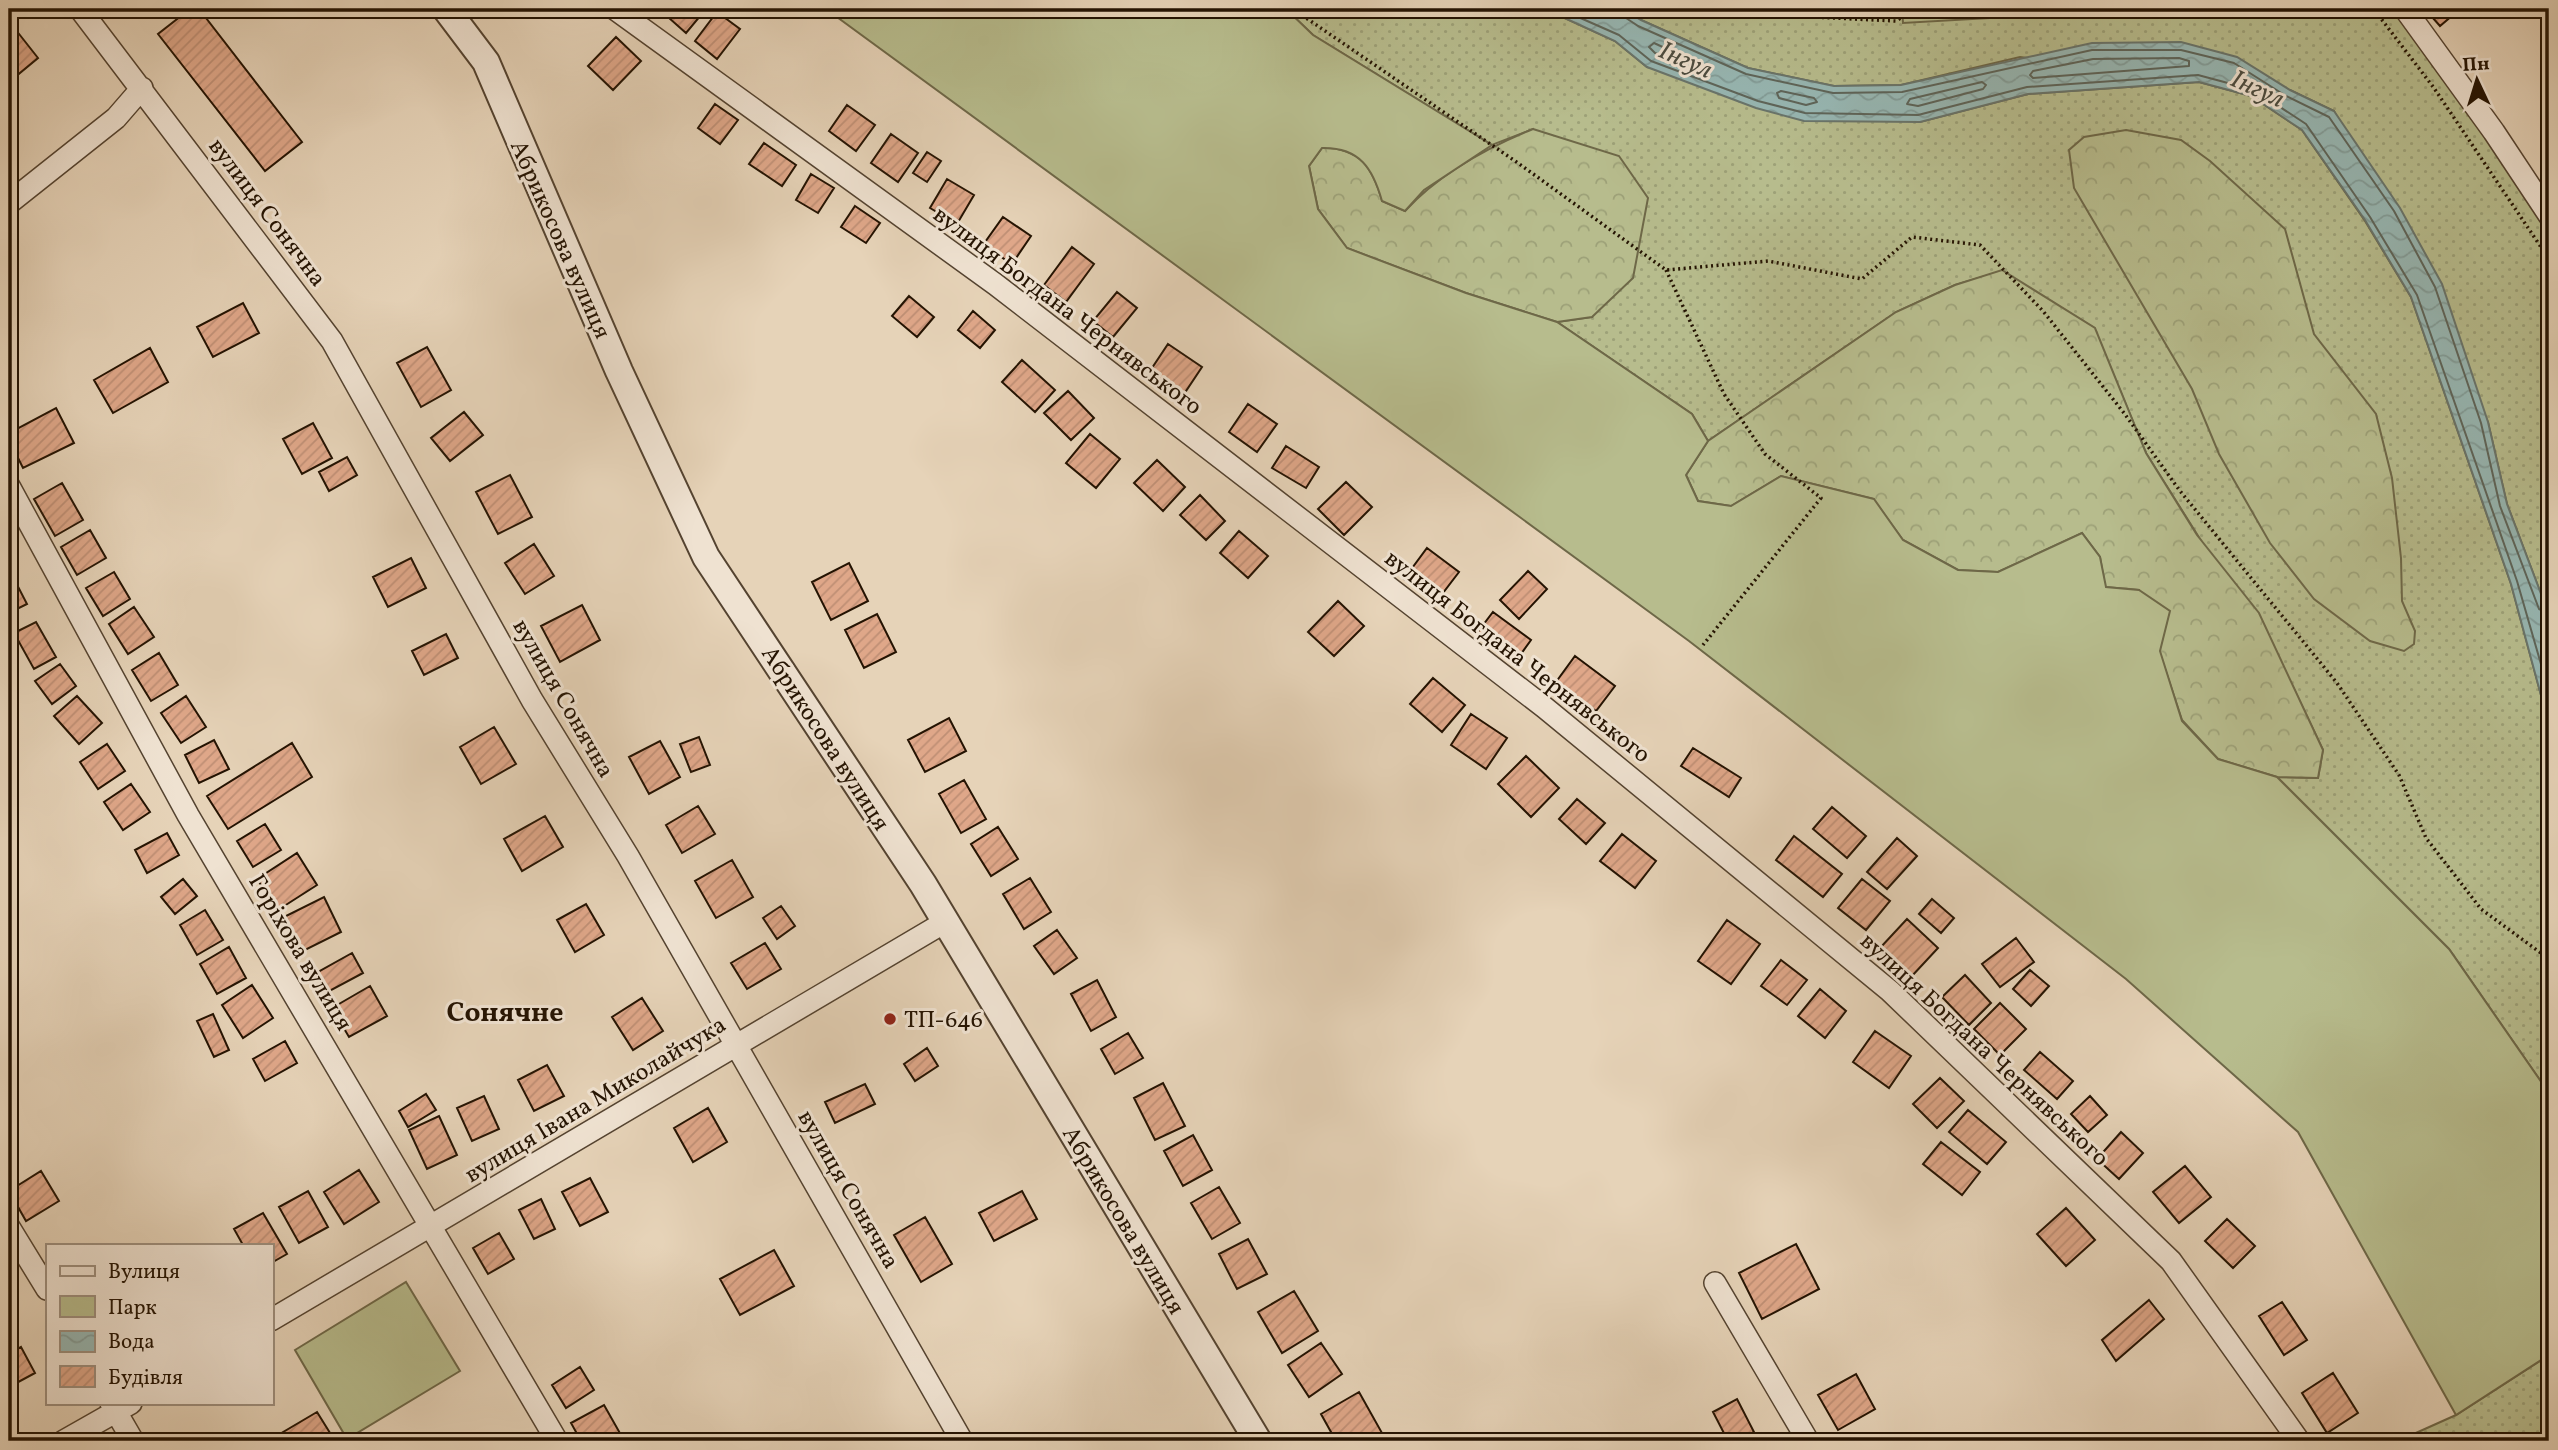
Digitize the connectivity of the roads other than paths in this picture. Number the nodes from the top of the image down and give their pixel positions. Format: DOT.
graph roads {
  1 [pos="80,9"];
  2 [pos="446,9"];
  3 [pos="615,9"];
  4 [pos="2404,9"];
  5 [pos="142,88"];
  6 [pos="9,203"];
  7 [pos="2549,215"];
  8 [pos="9,486"];
  9 [pos="945,922"];
  10 [pos="736,1046"];
  11 [pos="433,1226"];
  12 [pos="9,1227"];
  13 [pos="1715,1283"];
  14 [pos="46,1287"];
  15 [pos="273,1319"];
  16 [pos="120,1406"];
  17 [pos="64,1441"];
  18 [pos="133,1441"];
  19 [pos="557,1441"];
  20 [pos="962,1441"];
  21 [pos="1258,1441"];
  22 [pos="1808,1441"];
  23 [pos="2299,1441"];
  1 -- 5 [label="street, вулиця Сонячна"];
  2 -- 9 [label="street, Абрикосова вулиця"];
  3 -- 23 [label="street, вулиця Богдана Чернявського"];
  4 -- 7 [label="street"];
  5 -- 6 [label="street"];
  5 -- 10 [label="street, вулиця Сонячна"];
  8 -- 11 [label="street, Горіхова вулиця"];
  9 -- 10 [label="street, вулиця Івана Миколайчука"];
  9 -- 21 [label="street, Абрикосова вулиця"];
  10 -- 11 [label="street, вулиця Івана Миколайчука"];
  10 -- 20 [label="street, вулиця Сонячна"];
  11 -- 15 [label="street, вулиця Івана Миколайчука"];
  11 -- 19 [label="street, Горіхова вулиця"];
  12 -- 14 [label="street"];
  13 -- 22 [label="street"];
  16 -- 17 [label="street"];
  16 -- 18 [label="street"];
}
